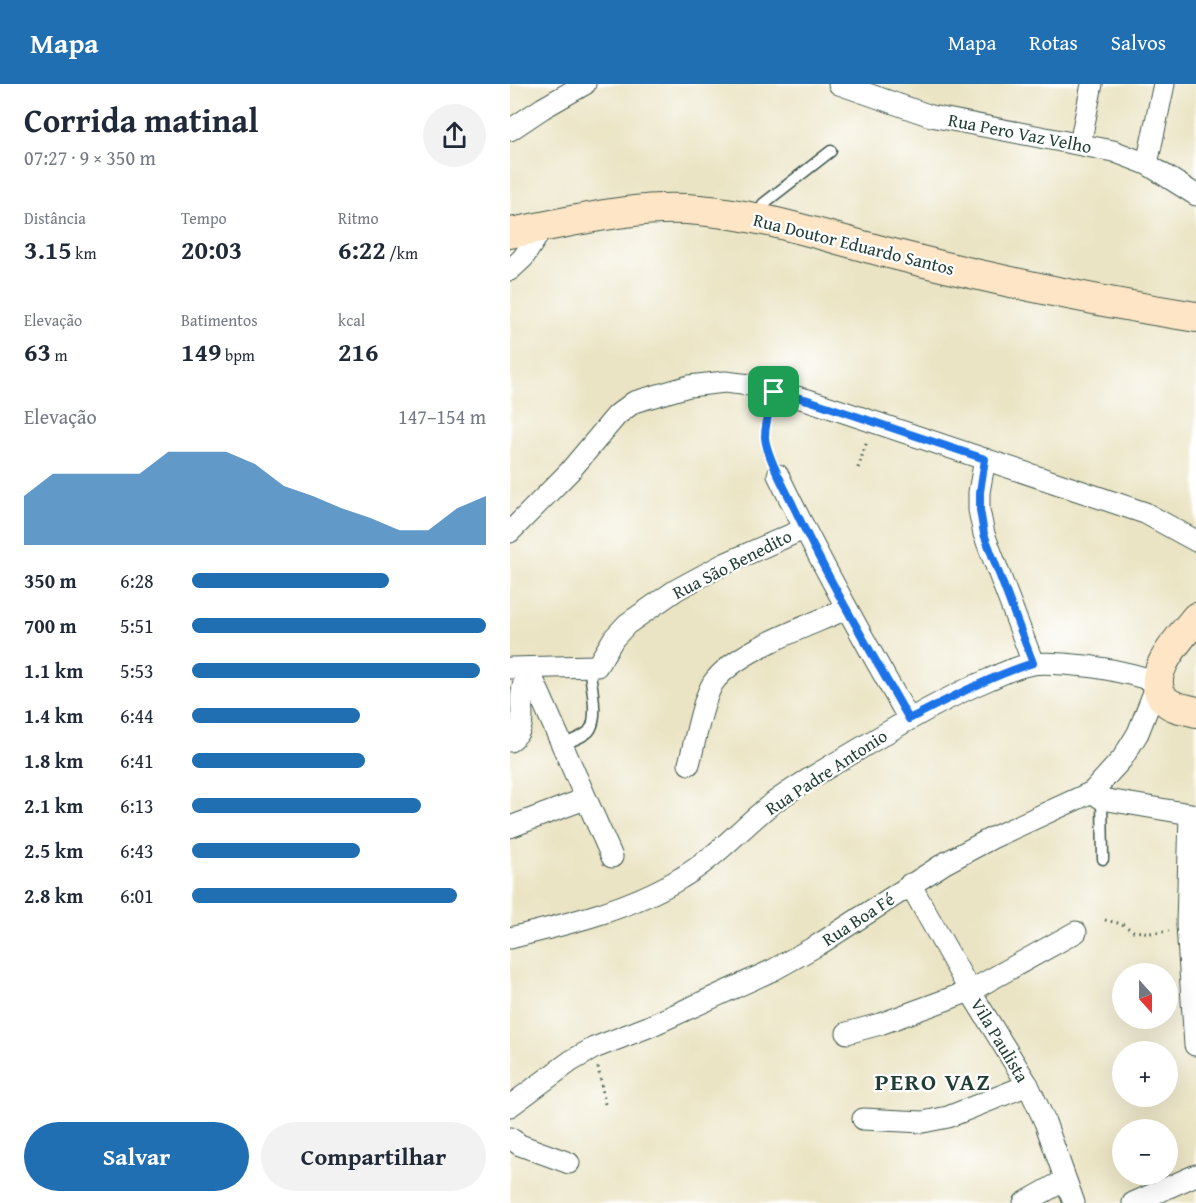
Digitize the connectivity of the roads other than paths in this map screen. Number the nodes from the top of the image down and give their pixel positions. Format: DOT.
graph roads {
  1 [pos="585,84"];
  2 [pos="839,84"];
  3 [pos="1092,84"];
  4 [pos="1164,84"];
  5 [pos="510,130"];
  6 [pos="1080,144"];
  7 [pos="831,151"];
  8 [pos="1147,164"];
  9 [pos="1196,195"];
  10 [pos="754,210"];
  11 [pos="543,227"];
  12 [pos="510,233"];
  13 [pos="510,270"];
  14 [pos="1196,317"];
  15 [pos="985,459"];
  16 [pos="778,475"];
  17 [pos="804,529"];
  18 [pos="510,532"];
  19 [pos="1196,541"];
  20 [pos="846,609"];
  21 [pos="1196,618"];
  22 [pos="1033,663"];
  23 [pos="590,667"];
  24 [pos="519,668"];
  25 [pos="1158,682"];
  26 [pos="1196,711"];
  27 [pos="909,719"];
  28 [pos="510,741"];
  29 [pos="562,745"];
  30 [pos="689,764"];
  31 [pos="1097,796"];
  32 [pos="585,799"];
  33 [pos="1193,815"];
  34 [pos="510,827"];
  35 [pos="612,857"];
  36 [pos="1103,859"];
  37 [pos="910,884"];
  38 [pos="1076,932"];
  39 [pos="510,938"];
  40 [pos="970,991"];
  41 [pos="1194,993"];
  42 [pos="848,1033"];
  43 [pos="1195,1046"];
  44 [pos="1028,1085"];
  45 [pos="510,1106"];
  46 [pos="863,1119"];
  47 [pos="510,1138"];
  48 [pos="569,1163"];
  49 [pos="1196,1175"];
  50 [pos="1065,1180"];
  51 [pos="1024,1203"];
  52 [pos="1074,1203"];
  53 [pos="1133,1203"];
  1 -- 5 [label="street"];
  2 -- 6 [label="street, Rua Pero Vaz Velho"];
  3 -- 6 [label="street"];
  4 -- 8 [label="street"];
  6 -- 8 [label="street, Rua Pero Vaz Velho"];
  7 -- 10 [label="lane"];
  8 -- 9 [label="street, Rua Pero Vaz Velho"];
  10 -- 11 [label="main road, Rua Doutor Eduardo Santos"];
  10 -- 14 [label="main road, Rua Doutor Eduardo Santos"];
  11 -- 12 [label="main road, Rua Doutor Eduardo Santos"];
  11 -- 13 [label="street"];
  15 -- 18 [label="street"];
  15 -- 19 [label="street"];
  15 -- 22 [label="street"];
  16 -- 17 [label="street"];
  17 -- 20 [label="street"];
  17 -- 23 [label="street, Rua São Benedito"];
  20 -- 27 [label="street"];
  20 -- 30 [label="street"];
  21 -- 25 [label="main road"];
  22 -- 25 [label="street, Rua Padre Antonio"];
  22 -- 27 [label="street, Rua Padre Antonio"];
  23 -- 24 [label="street"];
  23 -- 29 [label="lane"];
  24 -- 28 [label="street"];
  24 -- 29 [label="street"];
  25 -- 26 [label="main road"];
  25 -- 31 [label="street, Rua Boa Fé"];
  27 -- 39 [label="street, Rua Padre Antonio"];
  29 -- 32 [label="street"];
  31 -- 33 [label="street"];
  31 -- 36 [label="lane"];
  31 -- 37 [label="street, Rua Boa Fé"];
  32 -- 34 [label="street"];
  32 -- 35 [label="street"];
  33 -- 41 [label="street"];
  37 -- 40 [label="street, Vila Paulista"];
  37 -- 45 [label="street, Rua Boa Fé"];
  38 -- 40 [label="street"];
  40 -- 42 [label="street"];
  40 -- 44 [label="street, Vila Paulista"];
  41 -- 43 [label="street"];
  44 -- 46 [label="street"];
  44 -- 50 [label="street, Vila Paulista"];
  47 -- 48 [label="street"];
  49 -- 53 [label="street"];
  50 -- 51 [label="street"];
  50 -- 52 [label="street, Vila Paulista"];
}
